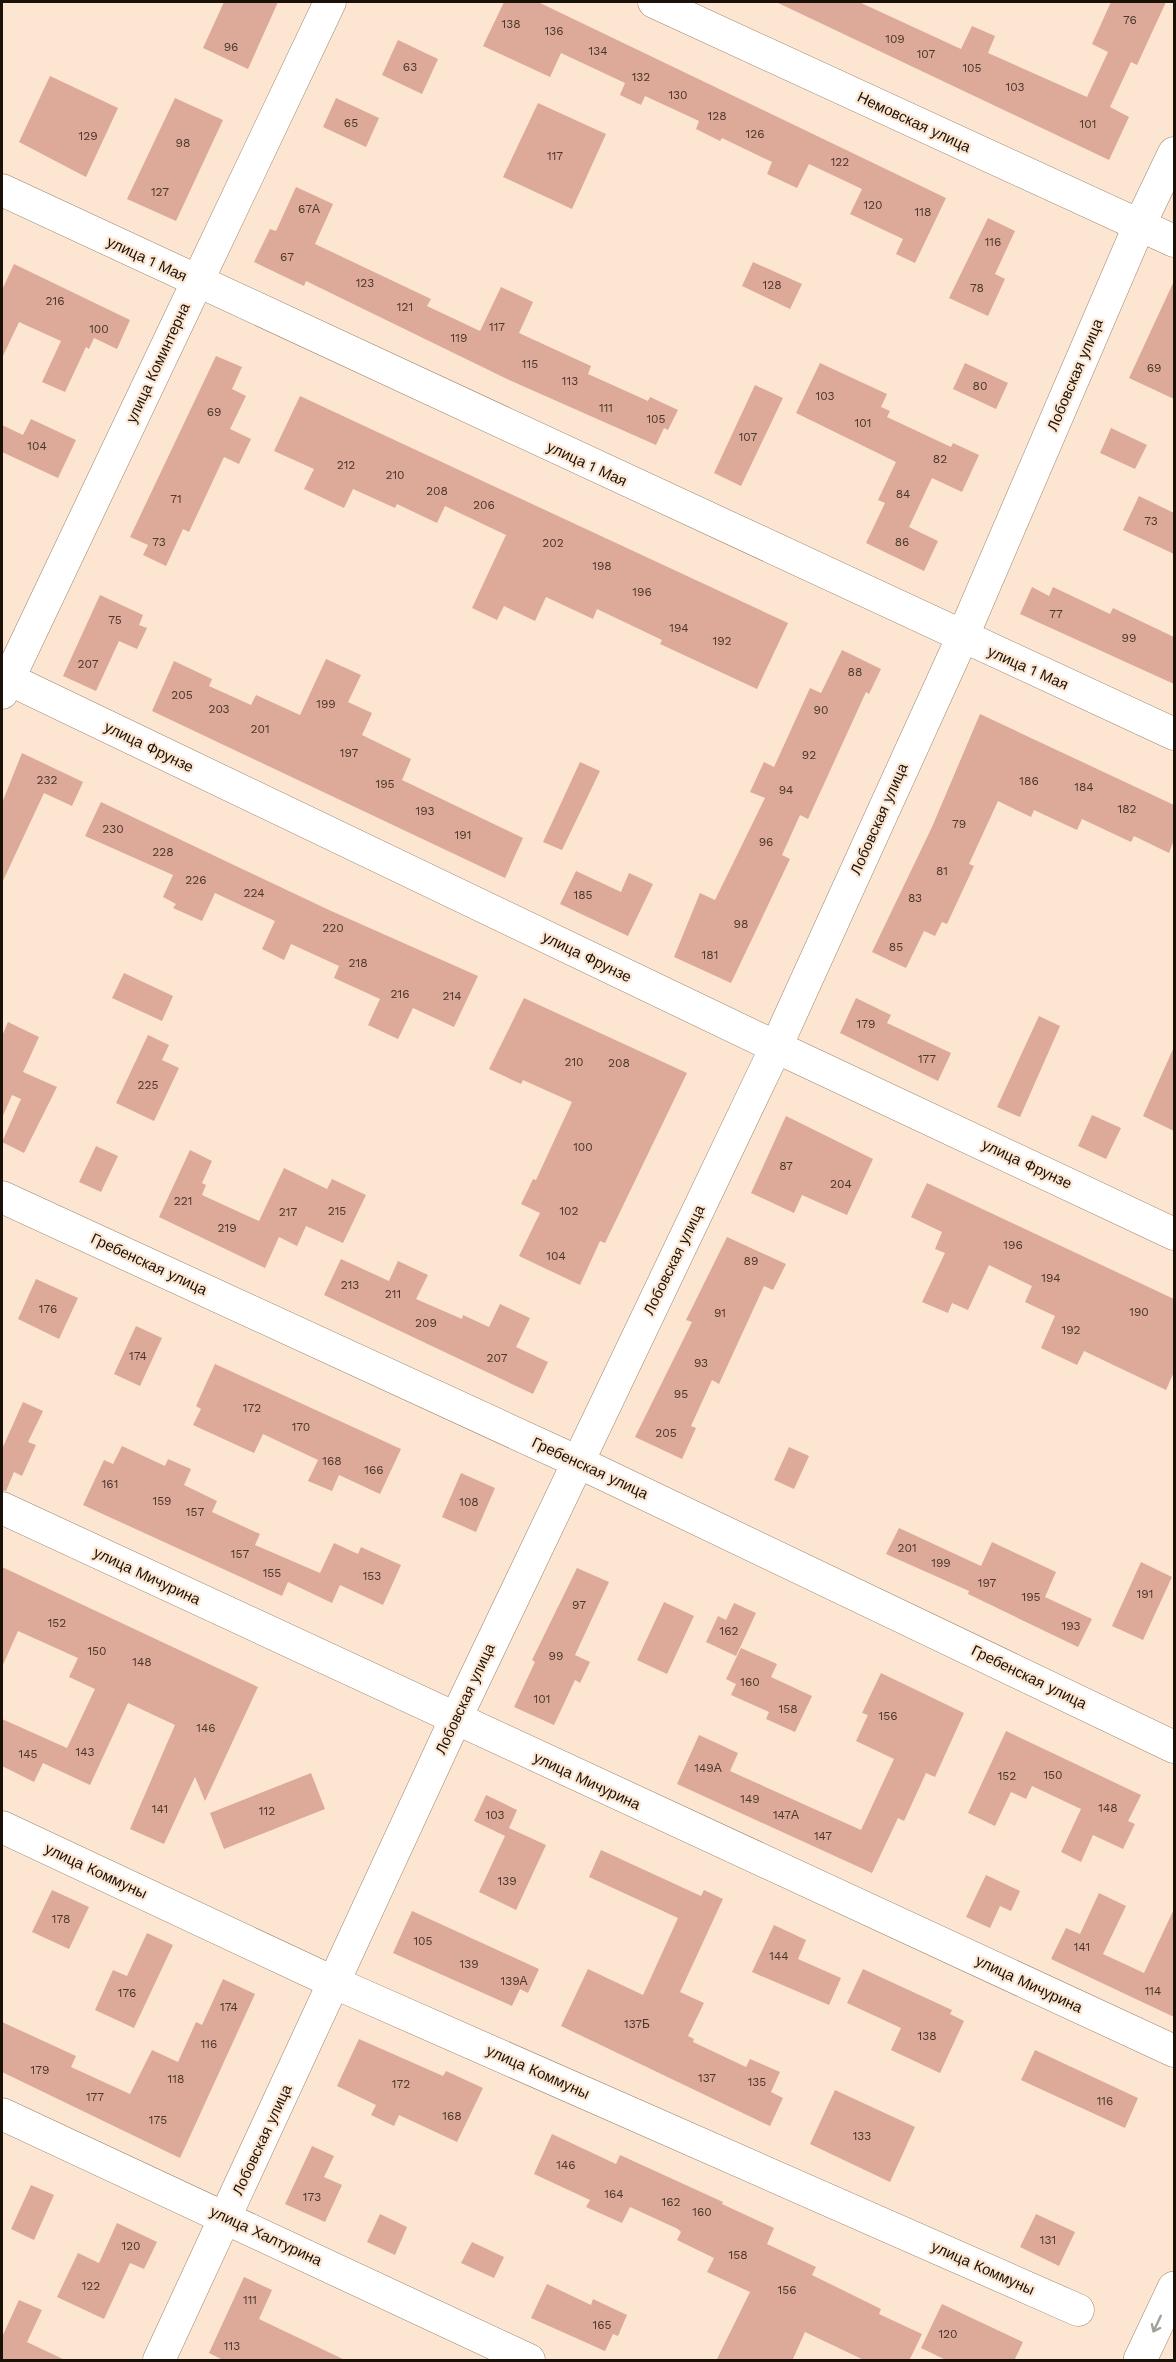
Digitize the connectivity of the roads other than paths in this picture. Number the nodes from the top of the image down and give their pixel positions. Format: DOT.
graph roads {
  1 [pos="330,2"];
  2 [pos="654,2"];
  3 [pos="1174,153"];
  4 [pos="2,190"];
  5 [pos="1139,226"];
  6 [pos="1174,241"];
  7 [pos="196,282"];
  8 [pos="962,638"];
  9 [pos="4,683"];
  10 [pos="1174,734"];
  11 [pos="776,1047"];
  12 [pos="2,1197"];
  13 [pos="1174,1234"];
  14 [pos="578,1462"];
  15 [pos="2,1508"];
  16 [pos="455,1720"];
  17 [pos="1174,1747"];
  18 [pos="2,1827"];
  19 [pos="335,1983"];
  20 [pos="1174,2051"];
  21 [pos="2,2114"];
  22 [pos="226,2217"];
  23 [pos="1174,2288"];
  24 [pos="1078,2310"];
  25 [pos="159,2361"];
  26 [pos="529,2361"];
  27 [pos="1140,2361"];
  1 -- 7 [label="street, улица Коминтерна"];
  2 -- 5 [label="street, Немовская улица"];
  3 -- 5 [label="street, Лобовская улица"];
  4 -- 7 [label="street, улица 1 Мая"];
  5 -- 6 [label="street, Немовская улица"];
  5 -- 8 [label="street, Лобовская улица"];
  7 -- 8 [label="street, улица 1 Мая"];
  7 -- 9 [label="street, улица Коминтерна"];
  8 -- 10 [label="street, улица 1 Мая"];
  8 -- 11 [label="street, Лобовская улица"];
  9 -- 11 [label="street, улица Фрунзе"];
  11 -- 13 [label="street, улица Фрунзе"];
  11 -- 14 [label="street, Лобовская улица"];
  12 -- 14 [label="street, Гребенская улица"];
  14 -- 16 [label="street, Лобовская улица"];
  14 -- 17 [label="street, Гребенская улица"];
  15 -- 16 [label="street, улица Мичурина"];
  16 -- 19 [label="street, Лобовская улица"];
  16 -- 20 [label="street, улица Мичурина"];
  18 -- 19 [label="street, улица Коммуны"];
  19 -- 22 [label="street, Лобовская улица"];
  19 -- 24 [label="street, улица Коммуны"];
  21 -- 22 [label="street, улица Халтурина"];
  22 -- 25 [label="street, Лобовская улица"];
  22 -- 26 [label="street, улица Халтурина"];
  23 -- 27 [label="main road, one-way"];
}
